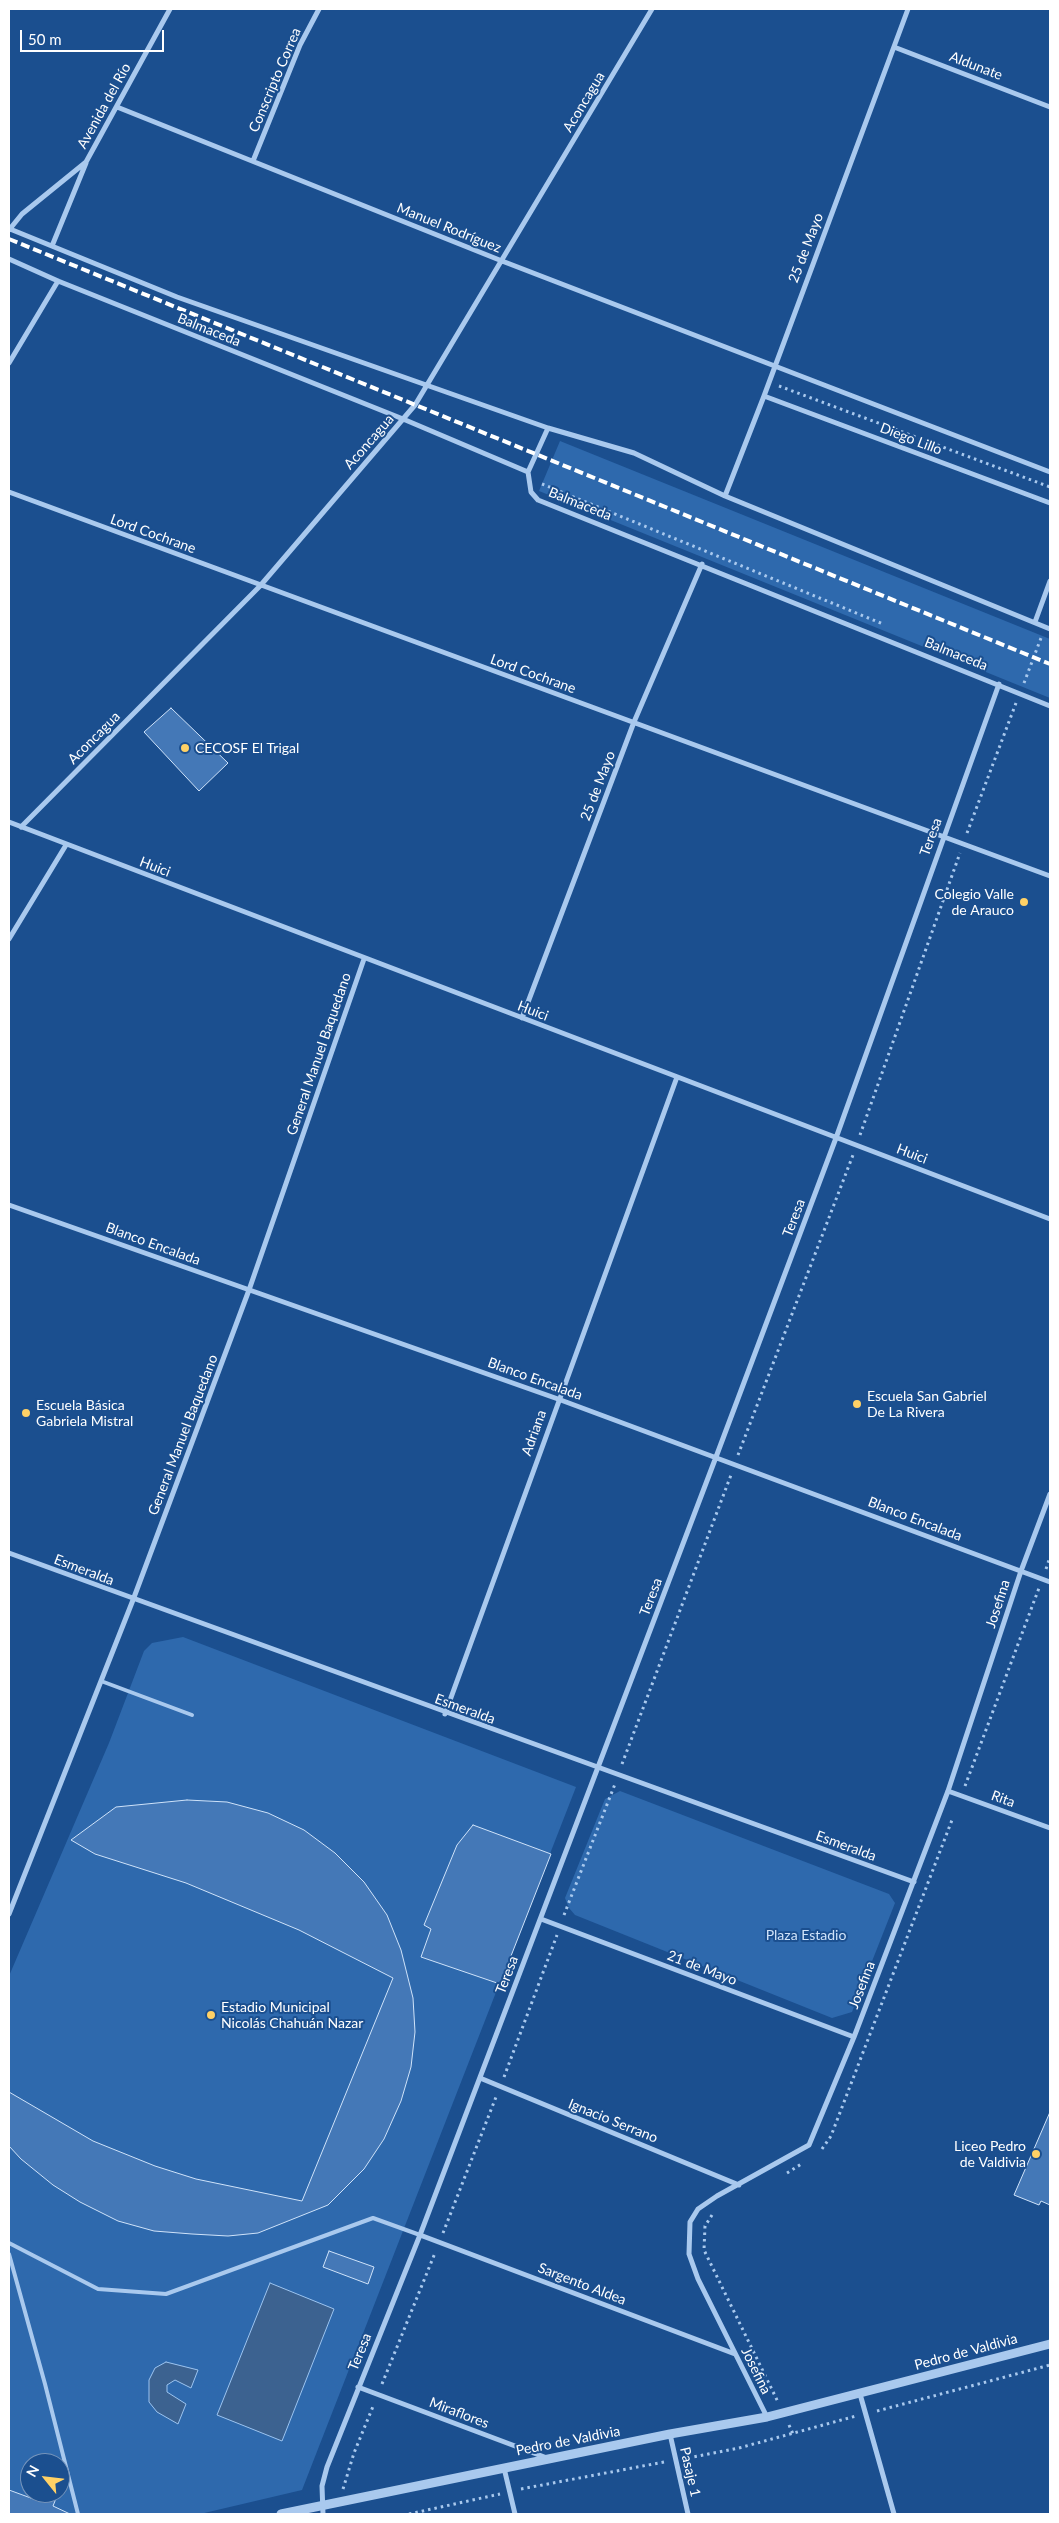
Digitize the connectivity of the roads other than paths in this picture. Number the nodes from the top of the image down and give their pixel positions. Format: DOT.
graph roads {
  1 [pos="170,9"];
  2 [pos="319,9"];
  3 [pos="652,9"];
  4 [pos="908,9"];
  5 [pos="894,47"];
  6 [pos="117,107"];
  7 [pos="1050,107"];
  8 [pos="253,161"];
  9 [pos="86,162"];
  10 [pos="9,230"];
  11 [pos="52,246"];
  12 [pos="9,259"];
  13 [pos="502,262"];
  14 [pos="58,281"];
  15 [pos="9,363"];
  16 [pos="774,365"];
  17 [pos="426,386"];
  18 [pos="764,396"];
  19 [pos="403,419"];
  20 [pos="548,428"];
  21 [pos="1050,472"];
  22 [pos="528,475"];
  23 [pos="9,492"];
  24 [pos="725,496"];
  25 [pos="1050,503"];
  26 [pos="702,564"];
  27 [pos="1050,581"];
  28 [pos="260,586"];
  29 [pos="1035,622"];
  30 [pos="1048,628"];
  31 [pos="999,684"];
  32 [pos="1050,706"];
  33 [pos="634,722"];
  34 [pos="9,822"];
  35 [pos="21,827"];
  36 [pos="943,837"];
  37 [pos="66,846"];
  38 [pos="1050,876"];
  39 [pos="9,939"];
  40 [pos="364,959"];
  41 [pos="522,1018"];
  42 [pos="677,1077"];
  43 [pos="836,1138"];
  44 [pos="9,1204"];
  45 [pos="1050,1219"];
  46 [pos="249,1290"];
  47 [pos="558,1399"];
  48 [pos="716,1457"];
  49 [pos="1050,1494"];
  50 [pos="9,1553"];
  51 [pos="1021,1571"];
  52 [pos="1050,1582"];
  53 [pos="133,1600"];
  54 [pos="101,1680"];
  55 [pos="445,1714"];
  56 [pos="192,1715"];
  57 [pos="597,1768"];
  58 [pos="948,1791"];
  59 [pos="1050,1828"];
  60 [pos="914,1882"];
  61 [pos="9,1911"];
  62 [pos="541,1919"];
  63 [pos="854,2038"];
  64 [pos="480,2078"];
  65 [pos="739,2185"];
  66 [pos="420,2235"];
  67 [pos="9,2243"];
  68 [pos="9,2254"];
  69 [pos="1050,2344"];
  70 [pos="735,2355"];
  71 [pos="358,2387"];
  72 [pos="860,2394"];
  73 [pos="767,2417"];
  74 [pos="670,2434"];
  75 [pos="551,2459"];
  76 [pos="504,2468"];
  77 [pos="321,2505"];
  78 [pos="78,2514"];
  79 [pos="281,2514"];
  80 [pos="323,2514"];
  81 [pos="515,2514"];
  82 [pos="688,2514"];
  83 [pos="894,2514"];
  1 -- 6 [label="street, Avenida del Río"];
  2 -- 8 [label="street, Conscripto Correa"];
  3 -- 13 [label="street, Aconcagua"];
  4 -- 5 [label="street, 25 de Mayo"];
  5 -- 7 [label="street, Aldunate"];
  5 -- 16 [label="street, 25 de Mayo"];
  6 -- 8 [label="street, Manuel Rodríguez"];
  6 -- 9 [label="street, Avenida del Río"];
  8 -- 13 [label="street, Manuel Rodríguez"];
  9 -- 10 [label="street, Avenida del Río"];
  9 -- 11 [label="street, Avenida del Río"];
  10 -- 11 [label="street, Balmaceda"];
  11 -- 17 [label="street, Balmaceda"];
  12 -- 14 [label="street, Balmaceda"];
  13 -- 16 [label="street, Manuel Rodríguez"];
  13 -- 17 [label="street, Aconcagua"];
  14 -- 15 [label="street"];
  14 -- 19 [label="street, Balmaceda"];
  16 -- 18 [label="street, 25 de Mayo"];
  16 -- 21 [label="street, Diego Lillo"];
  17 -- 19 [label="street, Aconcagua"];
  17 -- 20 [label="street, Balmaceda"];
  18 -- 24 [label="street, 25 de Mayo"];
  18 -- 25 [label="street, Diego Lillo"];
  19 -- 22 [label="street, Balmaceda"];
  19 -- 28 [label="street, Aconcagua"];
  20 -- 22 [label="street"];
  20 -- 24 [label="street, Balmaceda"];
  22 -- 26 [label="street, Balmaceda"];
  23 -- 28 [label="street, Lord Cochrane"];
  24 -- 29 [label="street, Balmaceda"];
  26 -- 31 [label="street, Balmaceda"];
  26 -- 33 [label="street, 25 de Mayo"];
  27 -- 29 [label="street"];
  28 -- 33 [label="street, Lord Cochrane"];
  28 -- 35 [label="street, Aconcagua"];
  29 -- 30 [label="street, Balmaceda"];
  31 -- 32 [label="street, Balmaceda"];
  31 -- 36 [label="street, Teresa"];
  33 -- 36 [label="street, Lord Cochrane"];
  33 -- 41 [label="street, 25 de Mayo"];
  34 -- 35 [label="street, Huici"];
  35 -- 37 [label="street, Huici"];
  36 -- 38 [label="street, Lord Cochrane"];
  36 -- 43 [label="street, Teresa"];
  37 -- 39 [label="street"];
  37 -- 40 [label="street, Huici"];
  40 -- 41 [label="street, Huici"];
  40 -- 46 [label="street, General Manuel Baquedano"];
  41 -- 42 [label="street, Huici"];
  42 -- 43 [label="street, Huici"];
  42 -- 47 [label="street, Adriana"];
  43 -- 45 [label="street, Huici"];
  43 -- 48 [label="street, Teresa"];
  44 -- 46 [label="street, Blanco Encalada"];
  46 -- 47 [label="street, Blanco Encalada"];
  46 -- 53 [label="street, General Manuel Baquedano"];
  47 -- 48 [label="street, Blanco Encalada"];
  47 -- 55 [label="street, Adriana"];
  48 -- 51 [label="street, Blanco Encalada"];
  48 -- 57 [label="street, Teresa"];
  49 -- 51 [label="street, Josefina"];
  50 -- 53 [label="street, Esmeralda"];
  51 -- 52 [label="street, Blanco Encalada"];
  51 -- 58 [label="street, Josefina"];
  53 -- 54 [label="street, General Manuel Baquedano"];
  53 -- 55 [label="street, Esmeralda"];
  54 -- 56 [label="lane"];
  54 -- 61 [label="street, General Manuel Baquedano"];
  55 -- 57 [label="street, Esmeralda"];
  57 -- 60 [label="street, Esmeralda"];
  57 -- 62 [label="street, Teresa"];
  58 -- 59 [label="street, Rita"];
  58 -- 60 [label="street, Josefina"];
  60 -- 63 [label="street, Josefina"];
  62 -- 63 [label="street, 21 de Mayo"];
  62 -- 64 [label="street, Teresa"];
  63 -- 65 [label="street, Josefina"];
  64 -- 65 [label="street, Ignacio Serrano"];
  64 -- 66 [label="street, Teresa"];
  65 -- 70 [label="street, Josefina"];
  66 -- 67 [label="lane"];
  66 -- 70 [label="street, Sargento Aldea"];
  66 -- 71 [label="street, Teresa"];
  68 -- 78 [label="lane"];
  69 -- 72 [label="street, Pedro de Valdivia"];
  70 -- 73 [label="street, Josefina"];
  71 -- 75 [label="street, Miraflores"];
  71 -- 77 [label="street, Teresa"];
  72 -- 73 [label="street, Pedro de Valdivia"];
  72 -- 83 [label="street"];
  73 -- 74 [label="street, Pedro de Valdivia"];
  74 -- 75 [label="street, Pedro de Valdivia"];
  74 -- 82 [label="street, Pasaje 1"];
  75 -- 76 [label="street, Pedro de Valdivia"];
  76 -- 77 [label="street, Pedro de Valdivia"];
  76 -- 81 [label="street"];
  77 -- 79 [label="street, Pedro de Valdivia"];
  77 -- 80 [label="street, Teresa"];
}
